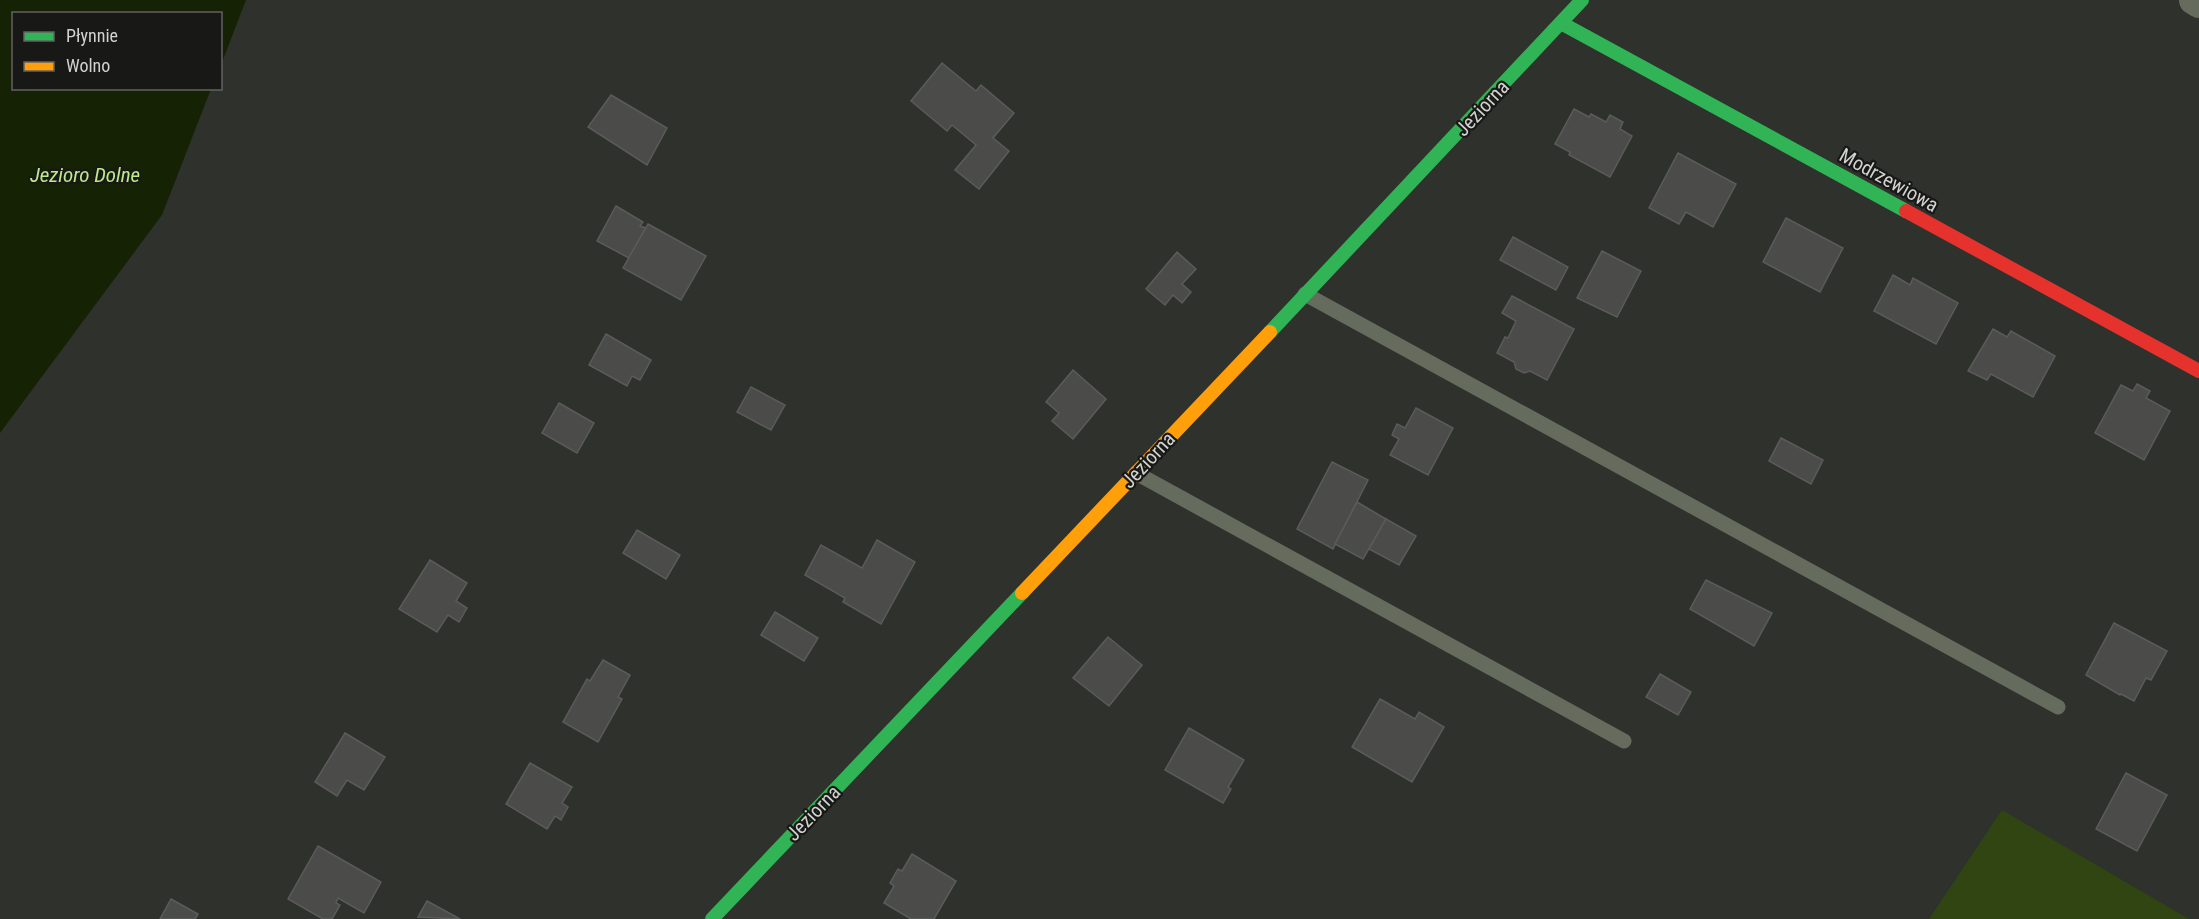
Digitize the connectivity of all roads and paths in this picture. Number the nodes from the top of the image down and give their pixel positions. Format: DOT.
graph roads {
  1 [pos="1582,0"];
  2 [pos="2194,0"];
  3 [pos="2199,3"];
  4 [pos="1561,23"];
  5 [pos="1305,294"];
  6 [pos="2199,371"];
  7 [pos="1136,473"];
  8 [pos="2058,706"];
  9 [pos="1624,741"];
  10 [pos="712,919"];
  1 -- 4 [label="street, Jeziorna"];
  2 -- 3 [label="street"];
  4 -- 5 [label="street, Jeziorna"];
  4 -- 6 [label="street, Modrzewiowa"];
  5 -- 7 [label="street, Jeziorna"];
  5 -- 8 [label="lane"];
  7 -- 9 [label="lane"];
  7 -- 10 [label="street, Jeziorna"];
}
